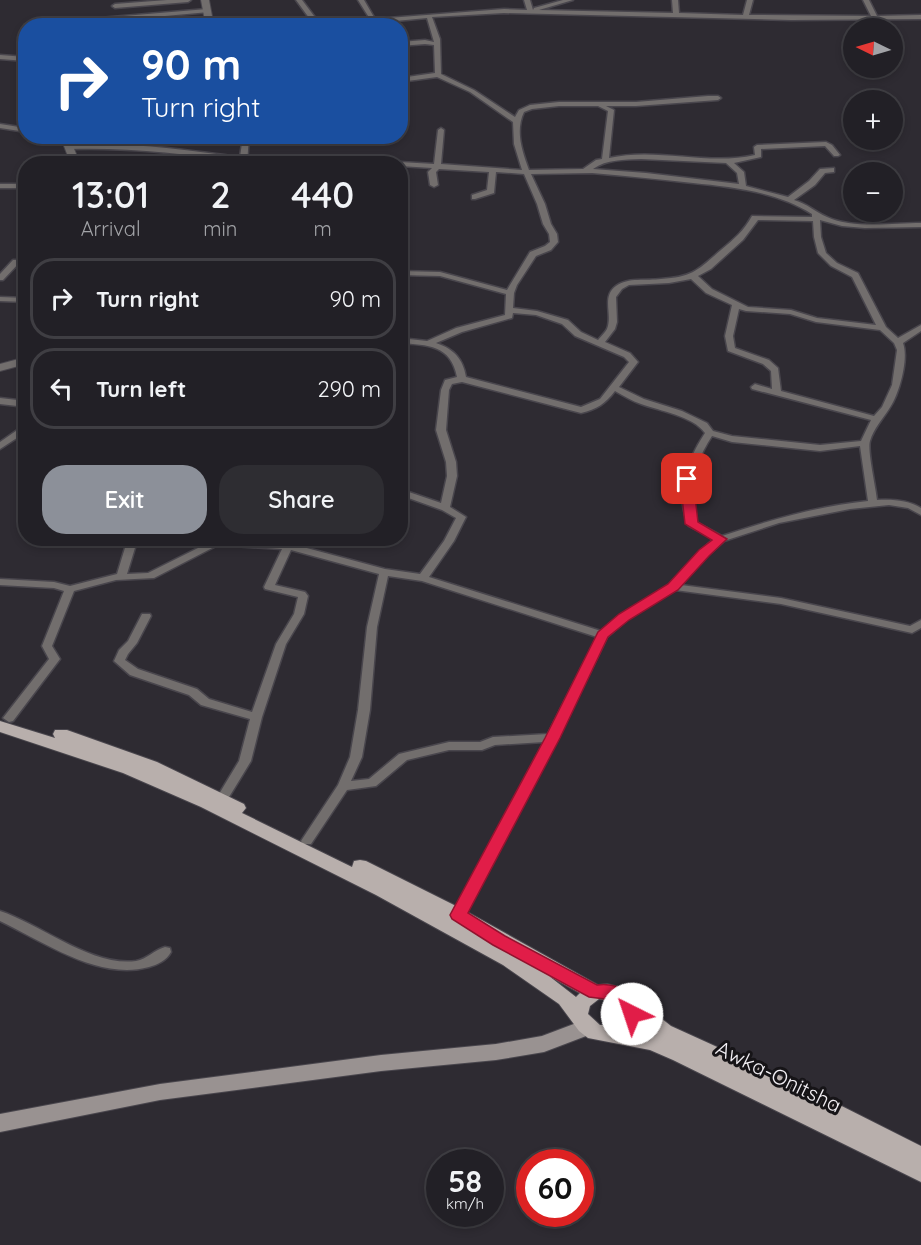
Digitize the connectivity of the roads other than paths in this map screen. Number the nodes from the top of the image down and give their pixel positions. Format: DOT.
graph roads {
  1 [pos="188,0"];
  2 [pos="205,0"];
  3 [pos="299,0"];
  4 [pos="361,0"];
  5 [pos="527,0"];
  6 [pos="570,0"];
  7 [pos="675,0"];
  8 [pos="750,0"];
  9 [pos="866,0"];
  10 [pos="115,6"];
  11 [pos="530,10"];
  12 [pos="207,11"];
  13 [pos="521,12"];
  14 [pos="676,15"];
  15 [pos="429,16"];
  16 [pos="746,17"];
  17 [pos="875,17"];
  18 [pos="921,17"];
  19 [pos="124,18"];
  20 [pos="207,18"];
  21 [pos="313,18"];
  22 [pos="372,18"];
  23 [pos="408,18"];
  24 [pos="408,43"];
  25 [pos="436,44"];
  26 [pos="0,57"];
  27 [pos="18,58"];
  28 [pos="438,75"];
  29 [pos="408,79"];
  30 [pos="718,98"];
  31 [pos="598,105"];
  32 [pos="517,122"];
  33 [pos="0,126"];
  34 [pos="18,129"];
  35 [pos="441,130"];
  36 [pos="100,144"];
  37 [pos="836,155"];
  38 [pos="212,156"];
  39 [pos="605,159"];
  40 [pos="728,161"];
  41 [pos="408,165"];
  42 [pos="437,167"];
  43 [pos="831,170"];
  44 [pos="493,171"];
  45 [pos="585,171"];
  46 [pos="526,172"];
  47 [pos="434,185"];
  48 [pos="0,186"];
  49 [pos="18,186"];
  50 [pos="743,187"];
  51 [pos="475,197"];
  52 [pos="789,200"];
  53 [pos="816,216"];
  54 [pos="921,225"];
  55 [pos="16,262"];
  56 [pos="408,273"];
  57 [pos="692,275"];
  58 [pos="0,278"];
  59 [pos="510,292"];
  60 [pos="0,299"];
  61 [pos="18,300"];
  62 [pos="735,304"];
  63 [pos="510,310"];
  64 [pos="921,327"];
  65 [pos="882,328"];
  66 [pos="917,333"];
  67 [pos="408,341"];
  68 [pos="898,342"];
  69 [pos="427,344"];
  70 [pos="599,344"];
  71 [pos="18,362"];
  72 [pos="0,368"];
  73 [pos="462,379"];
  74 [pos="755,387"];
  75 [pos="615,388"];
  76 [pos="777,392"];
  77 [pos="0,401"];
  78 [pos="18,403"];
  79 [pos="876,419"];
  80 [pos="18,433"];
  81 [pos="710,433"];
  82 [pos="864,443"];
  83 [pos="0,446"];
  84 [pos="408,495"];
  85 [pos="873,503"];
  86 [pos="445,508"];
  87 [pos="921,512"];
  88 [pos="721,539"];
  89 [pos="131,546"];
  90 [pos="208,546"];
  91 [pos="288,546"];
  92 [pos="384,572"];
  93 [pos="121,578"];
  94 [pos="423,578"];
  95 [pos="0,582"];
  96 [pos="673,587"];
  97 [pos="70,589"];
  98 [pos="147,616"];
  99 [pos="921,623"];
  100 [pos="603,635"];
  101 [pos="256,717"];
  102 [pos="3,720"];
  103 [pos="552,738"];
  104 [pos="343,786"];
  105 [pos="222,799"];
  106 [pos="307,841"];
  107 [pos="458,915"];
  108 [pos="0,916"];
  109 [pos="165,952"];
  110 [pos="595,992"];
  111 [pos="629,1005"];
  112 [pos="583,1019"];
  113 [pos="611,1034"];
  114 [pos="0,1123"];
  115 [pos="921,1156"];
  116 [pos="921,1173"];
  1 -- 10 [label="street"];
  2 -- 12 [label="street"];
  3 -- 21 [label="street"];
  4 -- 22 [label="street"];
  5 -- 11 [label="street"];
  6 -- 11 [label="street"];
  7 -- 14 [label="street"];
  8 -- 16 [label="street"];
  9 -- 17 [label="street"];
  11 -- 13 [label="street"];
  12 -- 19 [label="street"];
  12 -- 20 [label="street"];
  13 -- 14 [label="street"];
  13 -- 15 [label="street"];
  14 -- 16 [label="street"];
  15 -- 23 [label="street"];
  15 -- 25 [label="street"];
  16 -- 17 [label="street"];
  17 -- 18 [label="street"];
  24 -- 25 [label="street"];
  25 -- 28 [label="street"];
  26 -- 27 [label="street"];
  28 -- 29 [label="street"];
  28 -- 32 [label="street"];
  30 -- 31 [label="street"];
  31 -- 32 [label="street"];
  31 -- 39 [label="street"];
  32 -- 46 [label="street"];
  33 -- 34 [label="street"];
  35 -- 42 [label="street"];
  36 -- 38 [label="street"];
  37 -- 40 [label="street"];
  39 -- 40 [label="street"];
  39 -- 45 [label="street"];
  40 -- 50 [label="street"];
  41 -- 42 [label="street"];
  42 -- 44 [label="street"];
  42 -- 47 [label="street"];
  43 -- 52 [label="street"];
  44 -- 46 [label="street"];
  44 -- 51 [label="street"];
  45 -- 46 [label="street"];
  45 -- 50 [label="street"];
  46 -- 59 [label="street"];
  48 -- 49 [label="street"];
  50 -- 52 [label="street"];
  52 -- 53 [label="street"];
  53 -- 54 [label="street"];
  53 -- 57 [label="street"];
  53 -- 65 [label="street"];
  55 -- 58 [label="street"];
  56 -- 59 [label="street"];
  57 -- 62 [label="street"];
  57 -- 70 [label="street"];
  59 -- 63 [label="street"];
  60 -- 61 [label="street"];
  62 -- 65 [label="street"];
  62 -- 76 [label="street"];
  63 -- 69 [label="street"];
  63 -- 70 [label="street"];
  64 -- 66 [label="street"];
  65 -- 68 [label="street"];
  66 -- 68 [label="street"];
  67 -- 69 [label="street"];
  68 -- 79 [label="street"];
  69 -- 73 [label="street"];
  70 -- 75 [label="street"];
  71 -- 72 [label="street"];
  73 -- 75 [label="street"];
  73 -- 86 [label="street"];
  74 -- 76 [label="street"];
  75 -- 81 [label="street"];
  76 -- 79 [label="street"];
  77 -- 78 [label="street"];
  79 -- 82 [label="street"];
  80 -- 83 [label="street"];
  81 -- 82 [label="street"];
  81 -- 88 [label="street"];
  82 -- 85 [label="street"];
  84 -- 86 [label="street"];
  85 -- 87 [label="street"];
  85 -- 88 [label="street"];
  86 -- 94 [label="street"];
  88 -- 96 [label="street"];
  89 -- 93 [label="street"];
  90 -- 93 [label="street"];
  91 -- 92 [label="street"];
  91 -- 101 [label="street"];
  92 -- 94 [label="street"];
  92 -- 104 [label="street"];
  93 -- 97 [label="street"];
  94 -- 100 [label="street"];
  95 -- 97 [label="street"];
  96 -- 99 [label="street"];
  96 -- 100 [label="street"];
  97 -- 102 [label="street"];
  98 -- 101 [label="street"];
  100 -- 103 [label="street"];
  101 -- 105 [label="street"];
  102 -- 105 [label="main road"];
  102 -- 112 [label="main road"];
  103 -- 104 [label="street"];
  103 -- 107 [label="street"];
  104 -- 106 [label="street"];
  105 -- 106 [label="main road"];
  106 -- 107 [label="main road"];
  107 -- 110 [label="main road"];
  108 -- 109 [label="street"];
  110 -- 111 [label="main road"];
  110 -- 112 [label="main road"];
  111 -- 113 [label="main road"];
  111 -- 115 [label="main road, Awka-Onitsha"];
  112 -- 113 [label="main road"];
  112 -- 114 [label="main road"];
  113 -- 116 [label="main road, Awka-Onitsha"];
}
